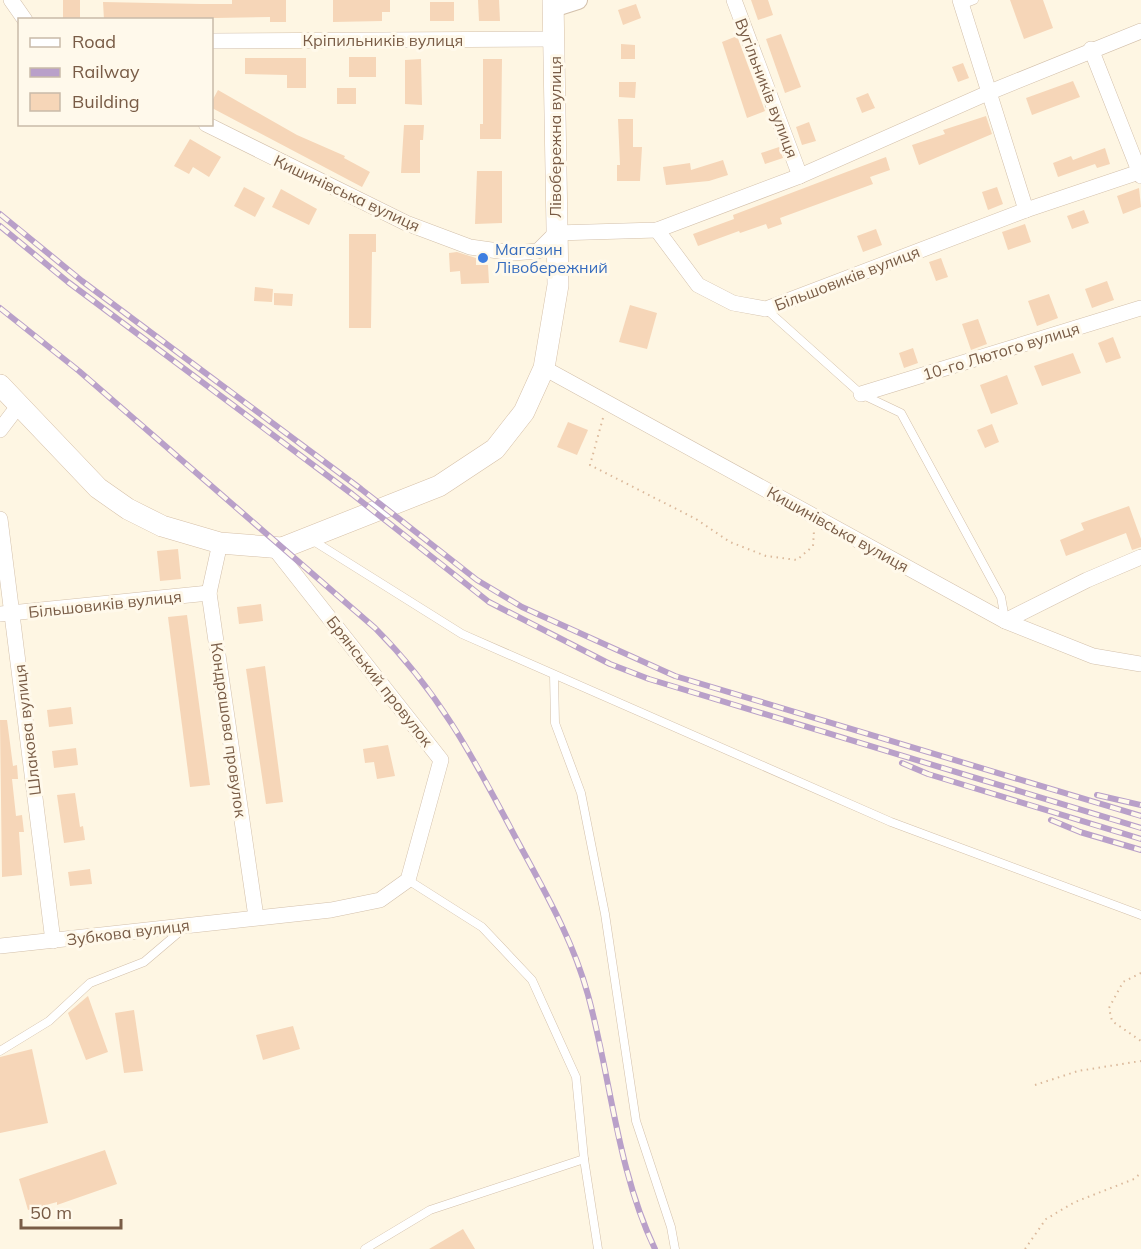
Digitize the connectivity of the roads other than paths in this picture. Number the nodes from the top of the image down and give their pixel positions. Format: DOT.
graph roads {
  1 [pos="11,0"];
  2 [pos="578,0"];
  3 [pos="734,0"];
  4 [pos="965,2"];
  5 [pos="553,4"];
  6 [pos="24,18"];
  7 [pos="1141,31"];
  8 [pos="555,39"];
  9 [pos="213,41"];
  10 [pos="1091,49"];
  11 [pos="990,92"];
  12 [pos="210,126"];
  13 [pos="1140,174"];
  14 [pos="800,176"];
  15 [pos="1026,210"];
  16 [pos="657,230"];
  17 [pos="556,233"];
  18 [pos="1141,308"];
  19 [pos="766,309"];
  20 [pos="544,368"];
  21 [pos="0,385"];
  22 [pos="861,394"];
  23 [pos="18,405"];
  24 [pos="0,430"];
  25 [pos="0,519"];
  26 [pos="309,538"];
  27 [pos="220,543"];
  28 [pos="276,549"];
  29 [pos="1141,557"];
  30 [pos="209,593"];
  31 [pos="6,614"];
  32 [pos="1005,621"];
  33 [pos="1141,664"];
  34 [pos="554,675"];
  35 [pos="408,880"];
  36 [pos="1141,915"];
  37 [pos="256,917"];
  38 [pos="188,925"];
  39 [pos="53,941"];
  40 [pos="0,946"];
  41 [pos="0,1051"];
  42 [pos="584,1160"];
  43 [pos="365,1249"];
  44 [pos="598,1249"];
  45 [pos="675,1249"];
  1 -- 6 [label="street"];
  2 -- 5 [label="street"];
  3 -- 14 [label="street, Вугільників вулиця"];
  4 -- 11 [label="street"];
  5 -- 8 [label="main road, Лівобережна вулиця"];
  7 -- 10 [label="street"];
  8 -- 9 [label="street, Кріпильників вулиця"];
  8 -- 17 [label="main road, Лівобережна вулиця"];
  10 -- 11 [label="street"];
  10 -- 13 [label="street"];
  11 -- 14 [label="street"];
  11 -- 15 [label="street"];
  12 -- 17 [label="street, Кишинівська вулиця"];
  13 -- 15 [label="street, Більшовиків вулиця"];
  14 -- 16 [label="street"];
  15 -- 19 [label="street, Більшовиків вулиця"];
  16 -- 17 [label="street"];
  16 -- 19 [label="street, Більшовиків вулиця"];
  17 -- 20 [label="main road, Лівобережна вулиця"];
  18 -- 22 [label="street, 10-го Лютого вулиця"];
  19 -- 22 [label="lane"];
  20 -- 26 [label="main road, Лівобережна вулиця"];
  20 -- 32 [label="street, Кишинівська вулиця"];
  21 -- 23 [label="main road"];
  22 -- 32 [label="lane"];
  23 -- 24 [label="street"];
  23 -- 27 [label="main road"];
  25 -- 31 [label="street, Шлакова вулиця"];
  26 -- 28 [label="main road, Лівобережна вулиця"];
  26 -- 34 [label="lane"];
  27 -- 28 [label="main road"];
  27 -- 30 [label="street, Кондрашова провулок"];
  28 -- 35 [label="street, Брянський провулок"];
  29 -- 32 [label="street"];
  30 -- 31 [label="street, Більшовиків вулиця"];
  30 -- 37 [label="street, Кондрашова провулок"];
  31 -- 39 [label="street, Шлакова вулиця"];
  32 -- 33 [label="street, Кишинівська вулиця"];
  34 -- 36 [label="lane"];
  34 -- 45 [label="lane"];
  35 -- 37 [label="street"];
  35 -- 42 [label="lane"];
  37 -- 38 [label="street, Зубкова вулиця"];
  38 -- 39 [label="street, Зубкова вулиця"];
  38 -- 41 [label="lane"];
  39 -- 40 [label="street, Зубкова вулиця"];
  42 -- 43 [label="lane"];
  42 -- 44 [label="lane"];
}
